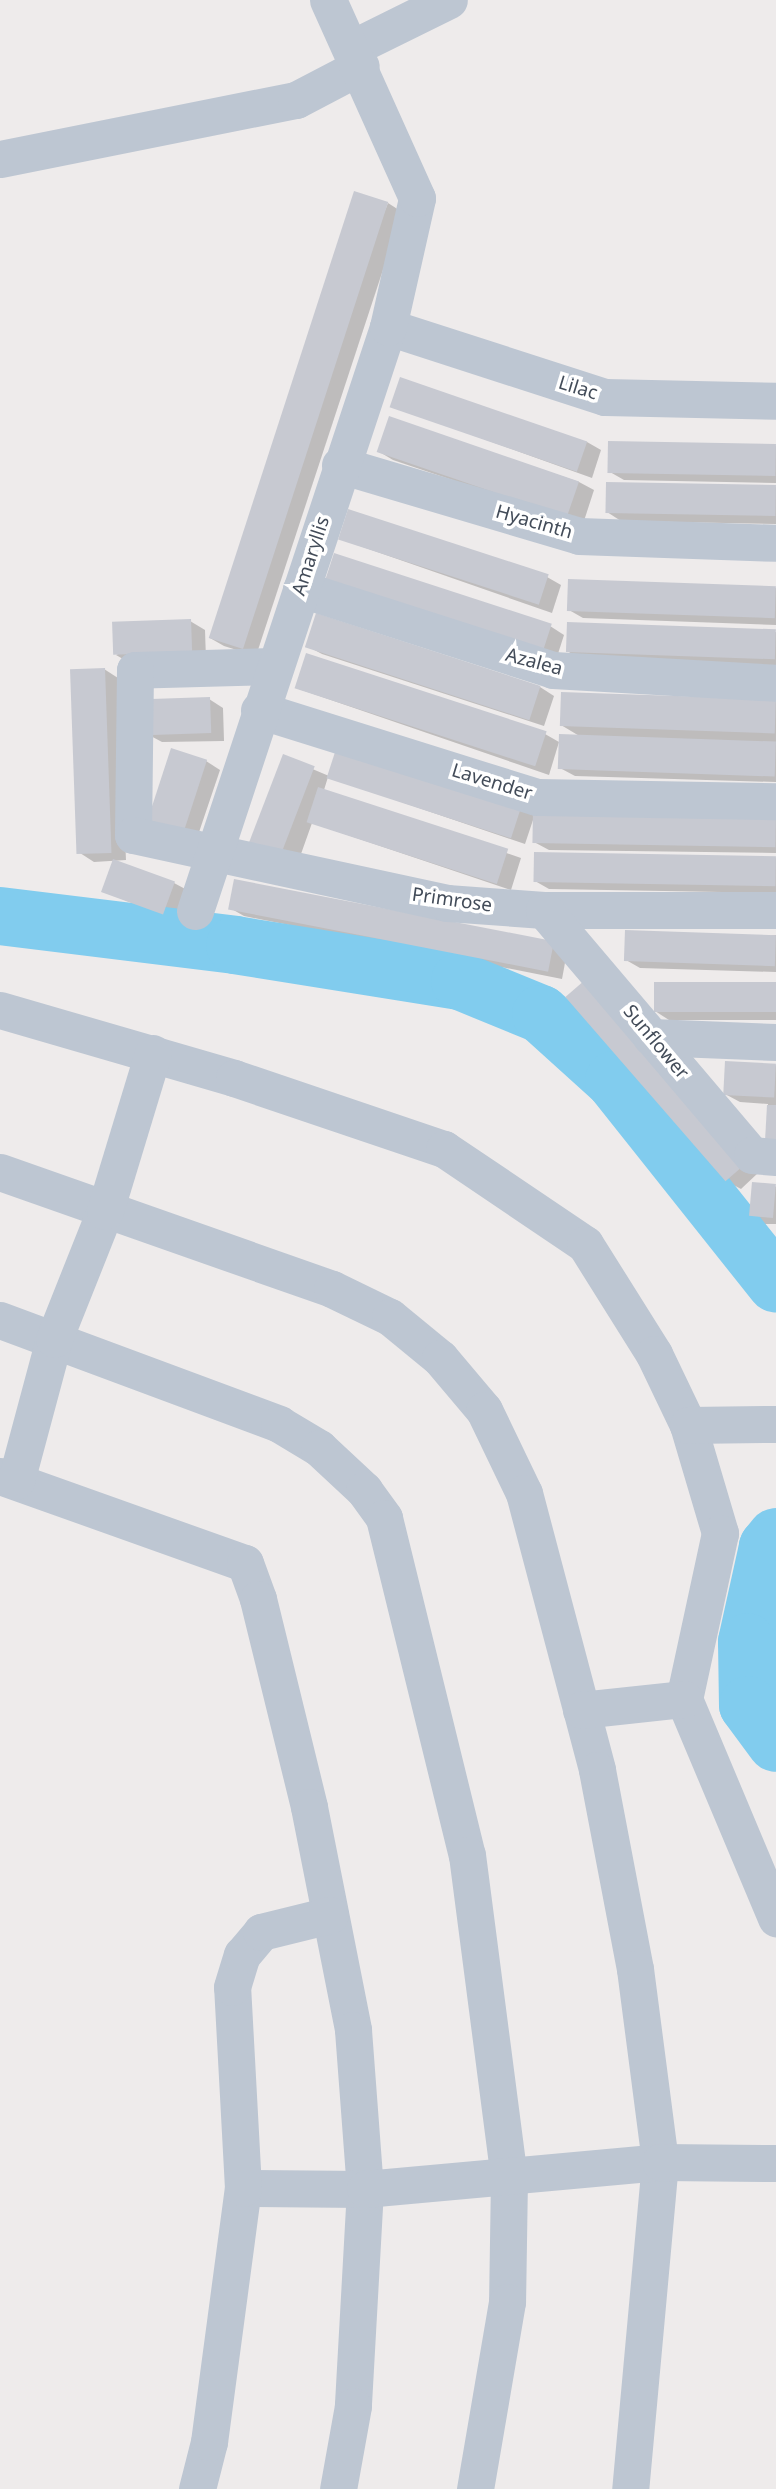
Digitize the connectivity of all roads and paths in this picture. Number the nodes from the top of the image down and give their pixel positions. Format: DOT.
graph roads {
  1 [pos="328,0"];
  2 [pos="449,0"];
  3 [pos="356,57"];
  4 [pos="0,159"];
  5 [pos="388,327"];
  6 [pos="776,401"];
  7 [pos="340,464"];
  8 [pos="776,543"];
  9 [pos="301,589"];
  10 [pos="274,666"];
  11 [pos="776,683"];
  12 [pos="259,710"];
  13 [pos="776,802"];
  14 [pos="211,853"];
  15 [pos="544,910"];
  16 [pos="776,910"];
  17 [pos="195,912"];
  18 [pos="0,1010"];
  19 [pos="651,1037"];
  20 [pos="776,1042"];
  21 [pos="153,1053"];
  22 [pos="776,1157"];
  23 [pos="0,1172"];
  24 [pos="105,1211"];
  25 [pos="0,1320"];
  26 [pos="54,1339"];
  27 [pos="776,1424"];
  28 [pos="688,1425"];
  29 [pos="8,1478"];
  30 [pos="684,1699"];
  31 [pos="581,1710"];
  32 [pos="330,1915"];
  33 [pos="776,1918"];
  34 [pos="660,2162"];
  35 [pos="776,2163"];
  36 [pos="509,2178"];
  37 [pos="243,2188"];
  38 [pos="365,2189"];
  39 [pos="197,2489"];
  40 [pos="338,2489"];
  41 [pos="475,2489"];
  42 [pos="630,2489"];
  1 -- 3 [label="street"];
  2 -- 3 [label="street"];
  3 -- 4 [label="street"];
  3 -- 5 [label="street, Amaryllis"];
  5 -- 6 [label="street, Lilac"];
  5 -- 7 [label="street, Amaryllis"];
  7 -- 8 [label="street, Hyacinth"];
  7 -- 9 [label="street, Amaryllis"];
  9 -- 10 [label="street, Amaryllis"];
  9 -- 11 [label="street, Azalea"];
  10 -- 12 [label="street, Amaryllis"];
  10 -- 14 [label="street, Primrose"];
  12 -- 13 [label="street, Lavender"];
  12 -- 14 [label="street, Amaryllis"];
  14 -- 15 [label="street, Primrose"];
  14 -- 17 [label="street, Amaryllis"];
  15 -- 16 [label="street, Primrose"];
  15 -- 19 [label="street, Sunflower"];
  18 -- 21 [label="street"];
  19 -- 20 [label="street"];
  19 -- 22 [label="street, Sunflower"];
  21 -- 24 [label="street"];
  21 -- 28 [label="street"];
  23 -- 24 [label="street"];
  24 -- 26 [label="street"];
  24 -- 31 [label="street"];
  25 -- 26 [label="street"];
  26 -- 29 [label="street"];
  26 -- 36 [label="street"];
  27 -- 28 [label="street"];
  28 -- 30 [label="street"];
  29 -- 32 [label="street"];
  30 -- 31 [label="street"];
  30 -- 33 [label="street"];
  31 -- 34 [label="street"];
  32 -- 37 [label="street"];
  32 -- 38 [label="street"];
  34 -- 35 [label="street"];
  34 -- 36 [label="street"];
  34 -- 42 [label="street"];
  36 -- 38 [label="street"];
  36 -- 41 [label="street"];
  37 -- 38 [label="street"];
  37 -- 39 [label="street"];
  38 -- 40 [label="street"];
}
